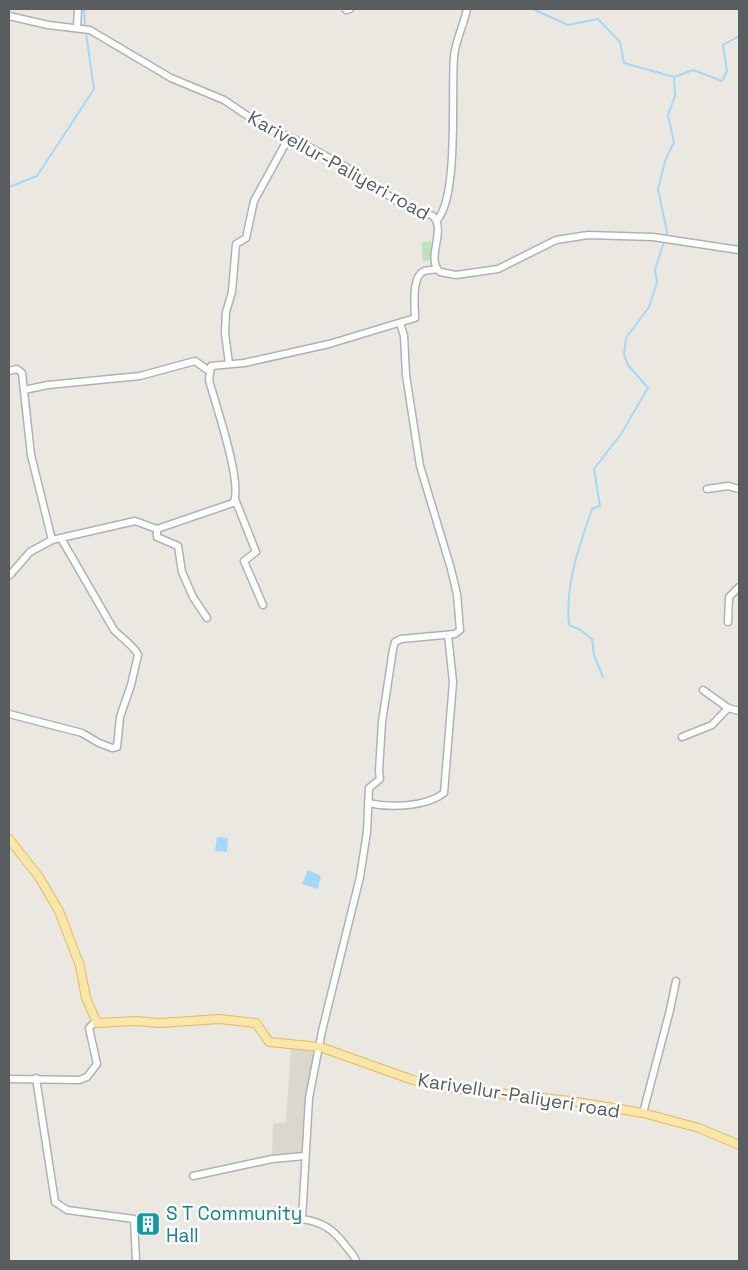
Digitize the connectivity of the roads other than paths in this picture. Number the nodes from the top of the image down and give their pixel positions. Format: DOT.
graph roads {
  1 [pos="78,9"];
  2 [pos="467,9"];
  3 [pos="9,16"];
  4 [pos="77,28"];
  5 [pos="290,137"];
  6 [pos="437,220"];
  7 [pos="739,250"];
  8 [pos="436,269"];
  9 [pos="400,323"];
  10 [pos="230,364"];
  11 [pos="209,370"];
  12 [pos="9,371"];
  13 [pos="24,390"];
  14 [pos="707,489"];
  15 [pos="739,489"];
  16 [pos="235,500"];
  17 [pos="157,529"];
  18 [pos="52,540"];
  19 [pos="62,540"];
  20 [pos="9,576"];
  21 [pos="739,587"];
  22 [pos="263,604"];
  23 [pos="207,618"];
  24 [pos="728,622"];
  25 [pos="448,635"];
  26 [pos="703,690"];
  27 [pos="728,708"];
  28 [pos="739,710"];
  29 [pos="9,714"];
  30 [pos="682,737"];
  31 [pos="368,803"];
  32 [pos="9,839"];
  33 [pos="676,981"];
  34 [pos="95,1022"];
  35 [pos="320,1047"];
  36 [pos="36,1078"];
  37 [pos="9,1079"];
  38 [pos="643,1113"];
  39 [pos="739,1145"];
  40 [pos="305,1156"];
  41 [pos="193,1176"];
  42 [pos="136,1261"];
  43 [pos="356,1261"];
  1 -- 4 [label="street"];
  2 -- 6 [label="street"];
  3 -- 4 [label="street, Karivellur-Paliyeri road"];
  4 -- 5 [label="street, Karivellur-Paliyeri road"];
  5 -- 6 [label="street, Karivellur-Paliyeri road"];
  5 -- 10 [label="street"];
  6 -- 8 [label="street, Karivellur-Paliyeri road"];
  7 -- 8 [label="street"];
  8 -- 9 [label="street"];
  9 -- 10 [label="street"];
  9 -- 25 [label="street"];
  10 -- 11 [label="street"];
  11 -- 13 [label="street"];
  11 -- 16 [label="street"];
  12 -- 13 [label="street"];
  13 -- 18 [label="street"];
  14 -- 15 [label="street"];
  16 -- 17 [label="street"];
  16 -- 22 [label="street"];
  17 -- 19 [label="street"];
  17 -- 23 [label="street"];
  18 -- 19 [label="street"];
  18 -- 20 [label="street"];
  19 -- 29 [label="street"];
  21 -- 24 [label="street"];
  25 -- 31 [label="street"];
  25 -- 31 [label="street"];
  26 -- 27 [label="street"];
  27 -- 28 [label="street"];
  27 -- 30 [label="street"];
  31 -- 35 [label="street"];
  32 -- 34 [label="main road"];
  33 -- 38 [label="street"];
  34 -- 35 [label="main road, Karivellur-Paliyeri road"];
  34 -- 36 [label="street"];
  35 -- 38 [label="main road, Karivellur-Paliyeri road"];
  35 -- 40 [label="street"];
  36 -- 37 [label="street"];
  36 -- 42 [label="street"];
  38 -- 39 [label="main road, Karivellur-Paliyeri road"];
  40 -- 41 [label="street"];
  40 -- 43 [label="street"];
}
